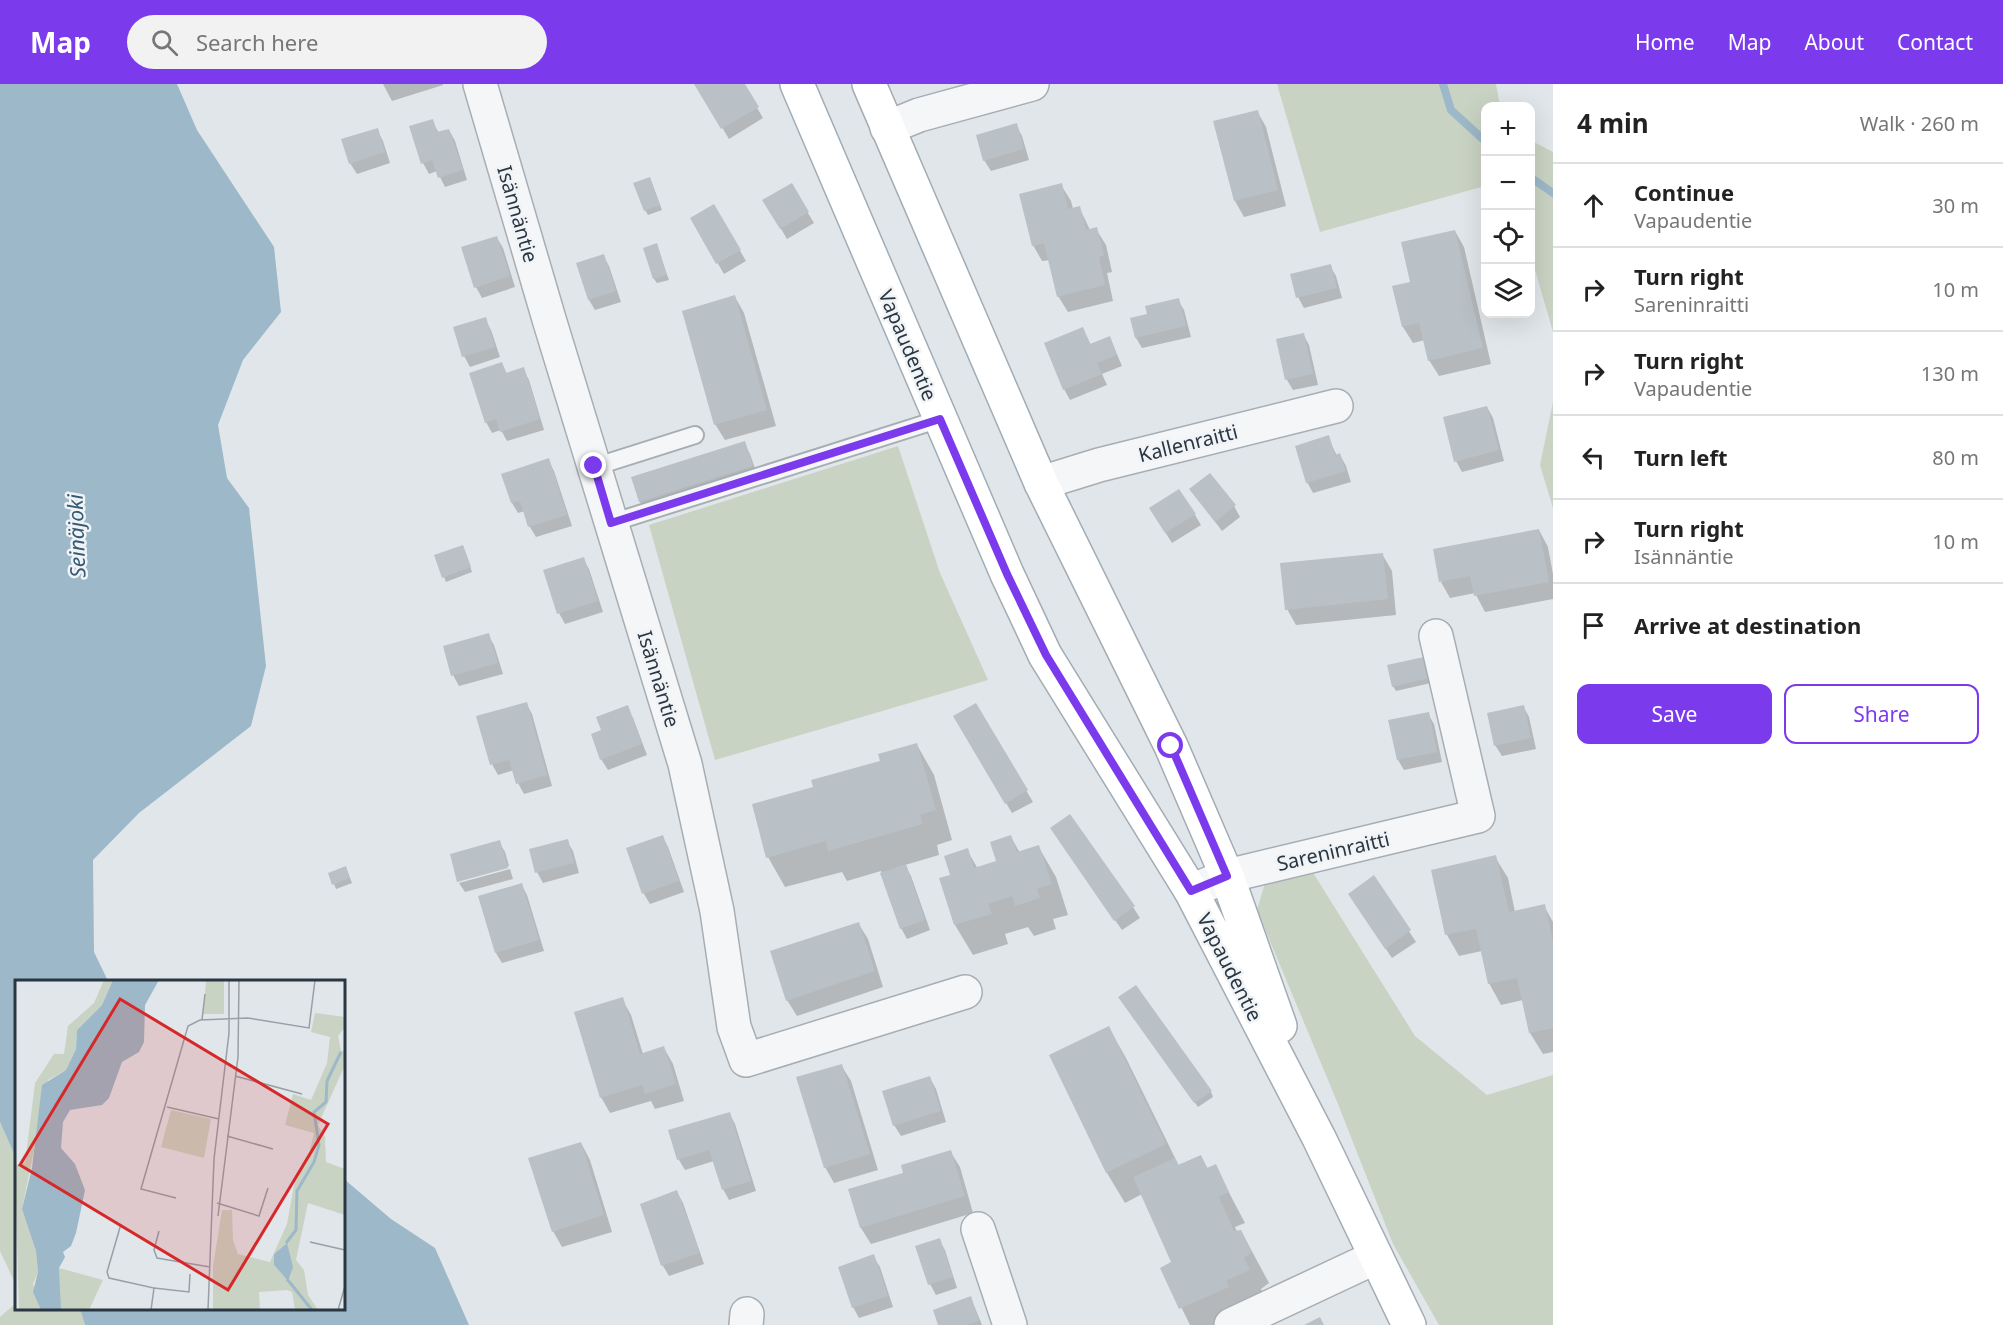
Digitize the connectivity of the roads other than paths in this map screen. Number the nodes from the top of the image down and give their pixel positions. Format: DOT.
graph roads {
  1 [pos="480,84"];
  2 [pos="797,84"];
  3 [pos="869,84"];
  4 [pos="1032,84"];
  5 [pos="887,128"];
  6 [pos="1336,406"];
  7 [pos="940,419"];
  8 [pos="695,435"];
  9 [pos="594,466"];
  10 [pos="1041,483"];
  11 [pos="611,523"];
  12 [pos="1436,636"];
  13 [pos="1227,876"];
  14 [pos="1191,891"];
  15 [pos="965,993"];
  16 [pos="1319,1138"];
  17 [pos="978,1229"];
  18 [pos="1376,1257"];
  19 [pos="1010,1325"];
  20 [pos="1231,1325"];
  21 [pos="1409,1325"];
  1 -- 9 [label="street, Isännäntie"];
  2 -- 7 [label="main road, Vapaudentie"];
  3 -- 5 [label="main road, Vapaudentie"];
  4 -- 5 [label="street"];
  5 -- 10 [label="main road, Vapaudentie"];
  6 -- 10 [label="street, Kallenraitti"];
  7 -- 11 [label="lane"];
  7 -- 14 [label="main road, Vapaudentie"];
  8 -- 9 [label="lane"];
  9 -- 11 [label="street, Isännäntie"];
  10 -- 13 [label="main road, Vapaudentie"];
  11 -- 15 [label="street, Isännäntie"];
  12 -- 13 [label="street, Sareninraitti"];
  13 -- 14 [label="street, Sareninraitti"];
  13 -- 16 [label="main road, Vapaudentie"];
  14 -- 16 [label="main road, Vapaudentie"];
  16 -- 18 [label="main road, Vapaudentie"];
  17 -- 19 [label="street"];
  18 -- 20 [label="street"];
  18 -- 21 [label="main road, Vapaudentie"];
}
